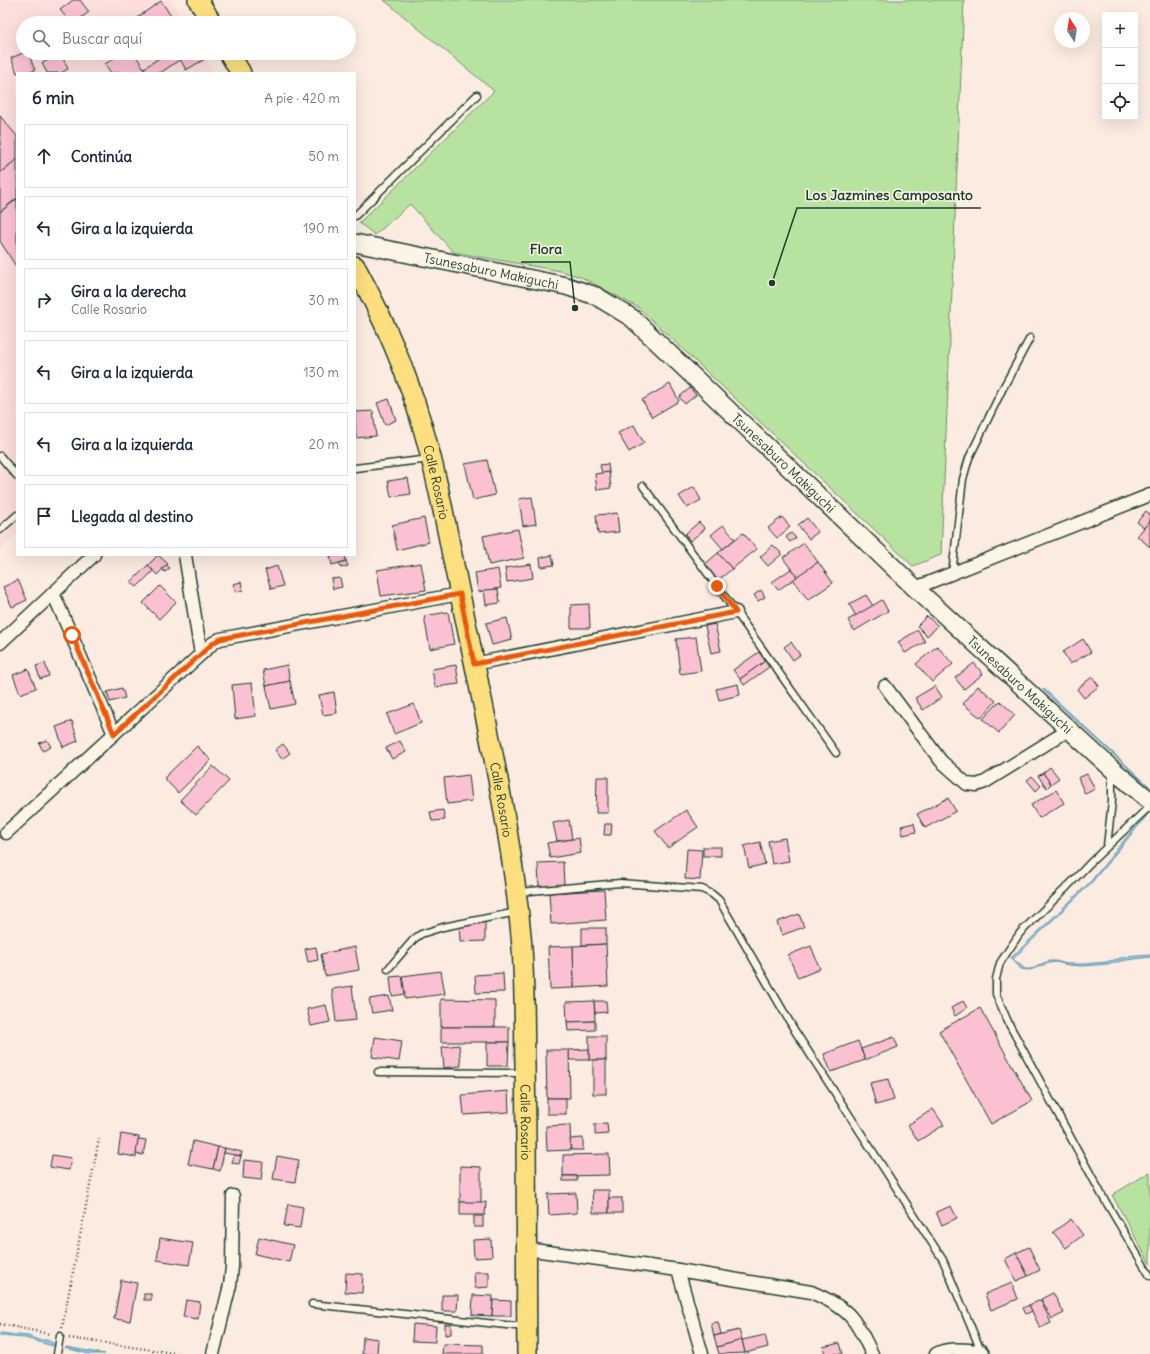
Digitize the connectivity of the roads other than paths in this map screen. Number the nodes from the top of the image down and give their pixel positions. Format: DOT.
graph roads {
  1 [pos="198,0"];
  2 [pos="208,16"];
  3 [pos="233,60"];
  4 [pos="240,72"];
  5 [pos="477,95"];
  6 [pos="356,215"];
  7 [pos="356,243"];
  8 [pos="356,268"];
  9 [pos="1030,338"];
  10 [pos="0,456"];
  11 [pos="431,459"];
  12 [pos="356,468"];
  13 [pos="16,475"];
  14 [pos="643,486"];
  15 [pos="1150,495"];
  16 [pos="16,516"];
  17 [pos="0,530"];
  18 [pos="93,556"];
  19 [pos="185,556"];
  20 [pos="952,574"];
  21 [pos="915,588"];
  22 [pos="53,593"];
  23 [pos="460,594"];
  24 [pos="736,612"];
  25 [pos="0,643"];
  26 [pos="201,654"];
  27 [pos="474,664"];
  28 [pos="885,686"];
  29 [pos="1070,729"];
  30 [pos="114,734"];
  31 [pos="836,753"];
  32 [pos="1112,768"];
  33 [pos="1150,801"];
  34 [pos="1150,806"];
  35 [pos="6,833"];
  36 [pos="1107,846"];
  37 [pos="515,892"];
  38 [pos="518,912"];
  39 [pos="388,969"];
  40 [pos="378,1072"];
  41 [pos="525,1073"];
  42 [pos="233,1196"];
  43 [pos="526,1249"];
  44 [pos="678,1270"];
  45 [pos="1150,1276"];
  46 [pos="312,1304"];
  47 [pos="527,1327"];
  48 [pos="60,1336"];
  49 [pos="982,1352"];
  50 [pos="57,1354"];
  51 [pos="213,1354"];
  52 [pos="527,1354"];
  53 [pos="702,1354"];
  54 [pos="872,1354"];
  55 [pos="936,1354"];
  1 -- 2 [label="main road"];
  3 -- 4 [label="main road"];
  5 -- 6 [label="lane"];
  7 -- 21 [label="street, Tsunesaburo Makiguchi"];
  8 -- 11 [label="main road, Calle Rosario"];
  9 -- 20 [label="lane"];
  10 -- 13 [label="lane"];
  11 -- 12 [label="lane"];
  11 -- 23 [label="main road, Calle Rosario"];
  14 -- 24 [label="lane"];
  15 -- 20 [label="street"];
  16 -- 17 [label="lane"];
  18 -- 22 [label="street"];
  19 -- 26 [label="street"];
  20 -- 21 [label="street"];
  21 -- 29 [label="street, Tsunesaburo Makiguchi"];
  22 -- 25 [label="street"];
  22 -- 30 [label="street"];
  23 -- 26 [label="street"];
  23 -- 27 [label="main road, Calle Rosario"];
  24 -- 27 [label="street"];
  24 -- 31 [label="lane"];
  26 -- 30 [label="street"];
  27 -- 37 [label="main road, Calle Rosario"];
  28 -- 29 [label="street"];
  29 -- 32 [label="street, Tsunesaburo Makiguchi"];
  30 -- 35 [label="street"];
  32 -- 33 [label="street, Tsunesaburo Makiguchi"];
  32 -- 36 [label="lane"];
  34 -- 36 [label="lane"];
  36 -- 45 [label="lane"];
  37 -- 38 [label="main road, Calle Rosario"];
  37 -- 49 [label="lane"];
  38 -- 39 [label="lane"];
  38 -- 41 [label="main road, Calle Rosario"];
  40 -- 41 [label="lane"];
  41 -- 43 [label="main road, Calle Rosario"];
  42 -- 51 [label="street"];
  43 -- 44 [label="street"];
  43 -- 47 [label="main road, Calle Rosario"];
  44 -- 53 [label="street"];
  44 -- 54 [label="street"];
  46 -- 47 [label="lane"];
  47 -- 52 [label="main road, Calle Rosario"];
  48 -- 50 [label="lane"];
  49 -- 55 [label="street"];
}
